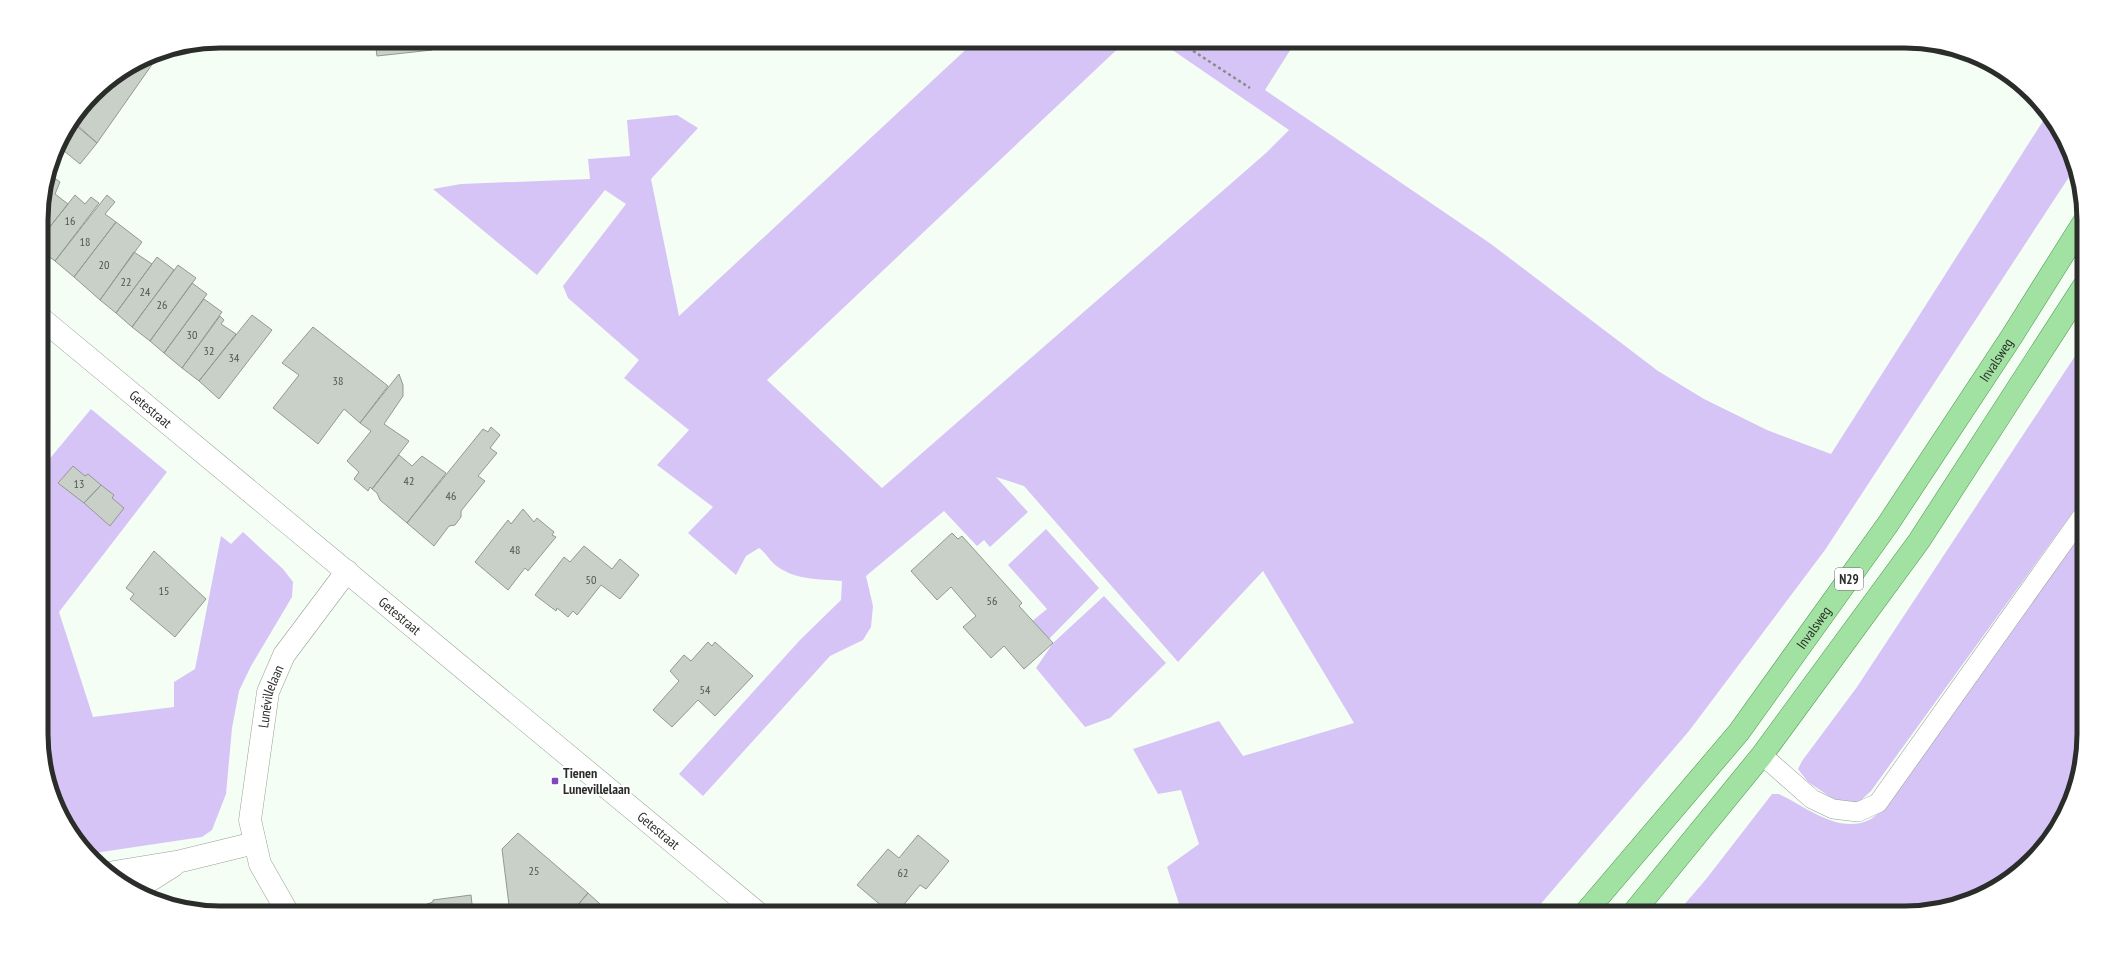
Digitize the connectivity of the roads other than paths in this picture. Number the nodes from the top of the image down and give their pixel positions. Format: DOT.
graph roads {
  1 [pos="2077,233"];
  2 [pos="2077,296"];
  3 [pos="48,324"];
  4 [pos="2077,523"];
  5 [pos="347,571"];
  6 [pos="1762,755"];
  7 [pos="255,843"];
  8 [pos="182,861"];
  9 [pos="116,872"];
  10 [pos="141,886"];
  11 [pos="284,906"];
  12 [pos="750,906"];
  13 [pos="1591,906"];
  14 [pos="1639,906"];
  1 -- 13 [label="main road, Invalsweg / N29"];
  2 -- 6 [label="main road, N29"];
  3 -- 5 [label="street, Getestraat"];
  4 -- 6 [label="lane"];
  5 -- 7 [label="street, Lunévillelaan"];
  5 -- 12 [label="street, Getestraat"];
  6 -- 14 [label="main road, N29"];
  7 -- 8 [label="street"];
  7 -- 11 [label="street, Lunévillelaan"];
  8 -- 9 [label="street"];
  8 -- 10 [label="street"];
}
